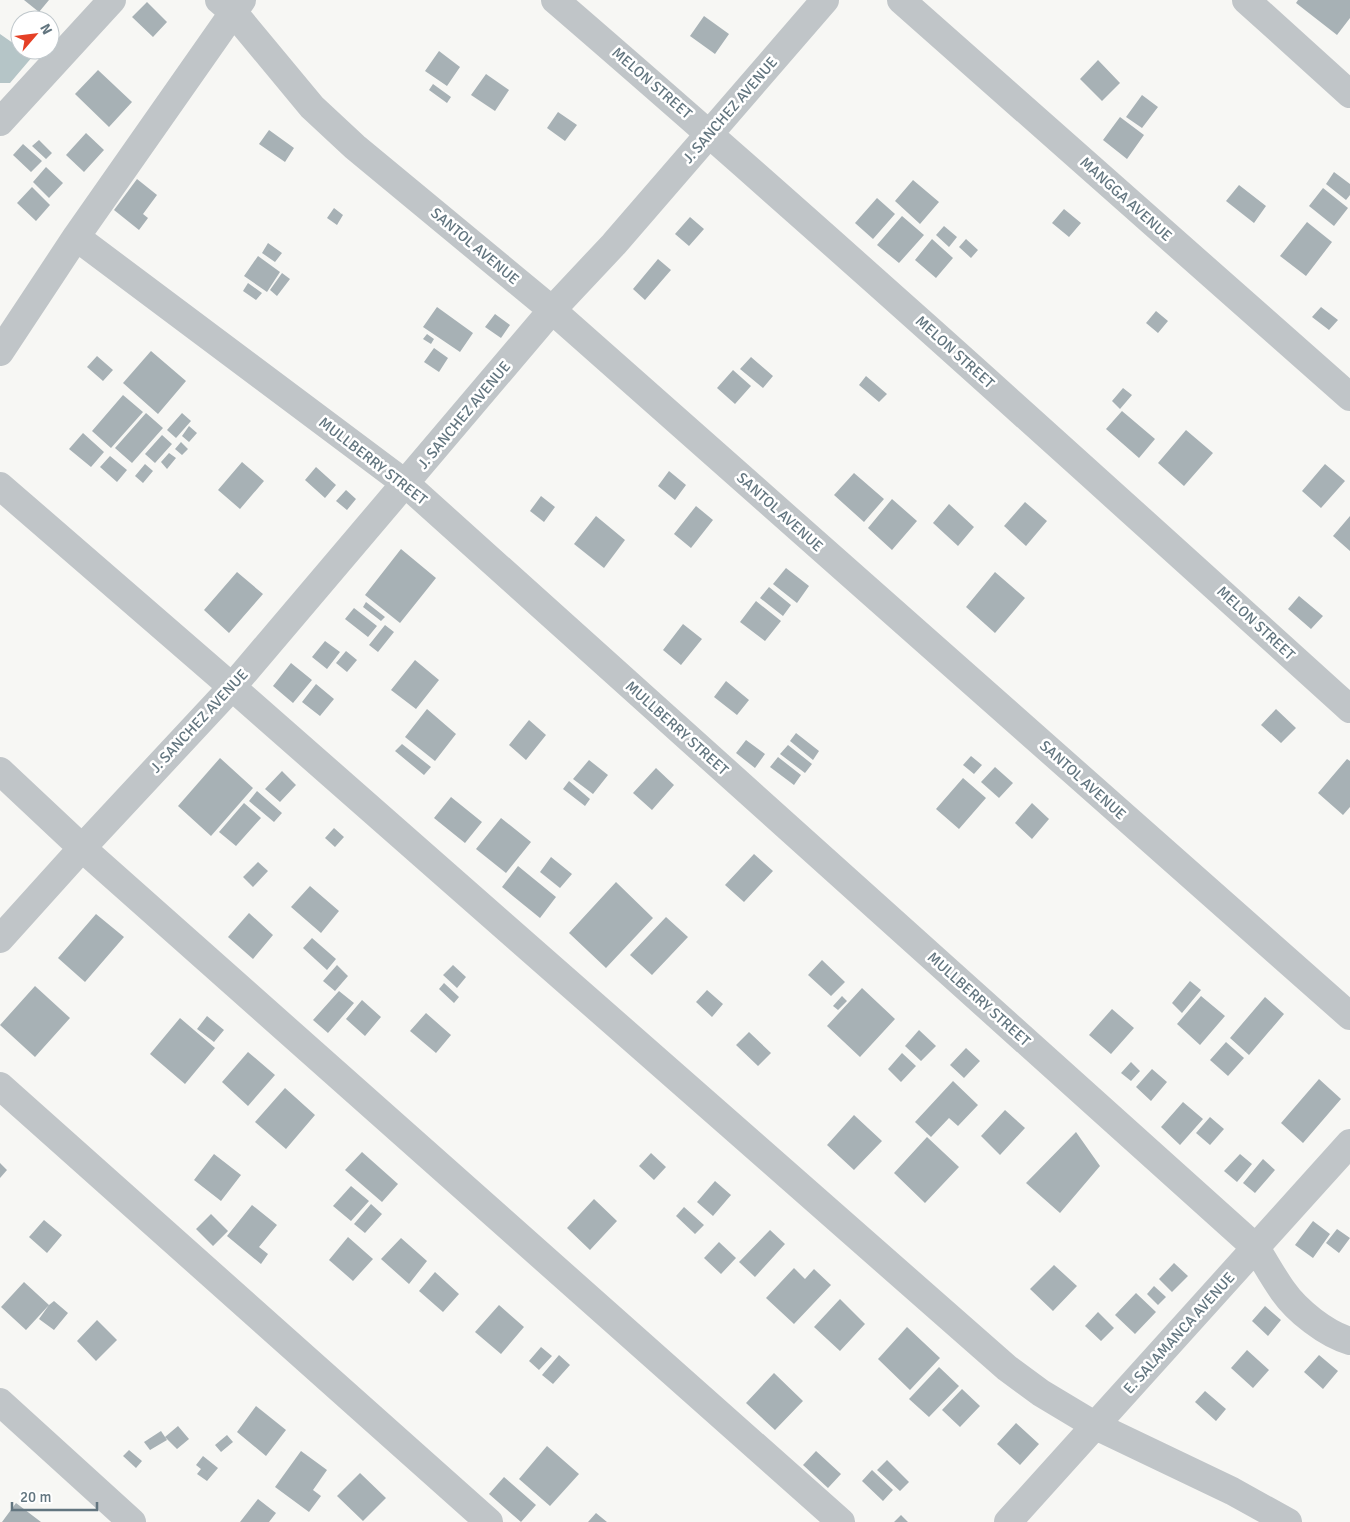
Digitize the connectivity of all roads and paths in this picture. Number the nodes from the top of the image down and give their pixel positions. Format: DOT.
graph roads {
  1 [pos="112,0"];
  2 [pos="555,0"];
  3 [pos="825,0"];
  4 [pos="901,0"];
  5 [pos="1246,0"];
  6 [pos="231,4"];
  7 [pos="1350,94"];
  8 [pos="0,122"];
  9 [pos="710,134"];
  10 [pos="76,236"];
  11 [pos="552,310"];
  12 [pos="0,352"];
  13 [pos="1350,397"];
  14 [pos="406,484"];
  15 [pos="0,486"];
  16 [pos="232,687"];
  17 [pos="1350,709"];
  18 [pos="0,772"];
  19 [pos="82,848"];
  20 [pos="0,939"];
  21 [pos="1350,1016"];
  22 [pos="0,1086"];
  23 [pos="1350,1143"];
  24 [pos="1256,1248"];
  25 [pos="1350,1342"];
  26 [pos="0,1402"];
  27 [pos="1096,1426"];
  28 [pos="132,1522"];
  29 [pos="489,1522"];
  30 [pos="841,1522"];
  31 [pos="1008,1522"];
  32 [pos="1288,1522"];
  1 -- 8 [label="street"];
  2 -- 9 [label="street, MELON STREET"];
  3 -- 9 [label="street, J. SANCHEZ AVENUE"];
  4 -- 13 [label="street, MANGGA AVENUE"];
  5 -- 7 [label="street"];
  6 -- 10 [label="street"];
  6 -- 11 [label="street, SANTOL AVENUE"];
  9 -- 11 [label="street, J. SANCHEZ AVENUE"];
  9 -- 17 [label="street, MELON STREET"];
  10 -- 12 [label="street"];
  10 -- 14 [label="street, MULLBERRY STREET"];
  11 -- 14 [label="street, J. SANCHEZ AVENUE"];
  11 -- 21 [label="street, SANTOL AVENUE"];
  14 -- 16 [label="street, J. SANCHEZ AVENUE"];
  14 -- 24 [label="street, MULLBERRY STREET"];
  15 -- 16 [label="street"];
  16 -- 19 [label="street, J. SANCHEZ AVENUE"];
  16 -- 27 [label="street"];
  18 -- 19 [label="street"];
  19 -- 20 [label="street, J. SANCHEZ AVENUE"];
  19 -- 30 [label="street"];
  22 -- 29 [label="street"];
  23 -- 24 [label="street, E. SALAMANCA AVENUE"];
  24 -- 25 [label="street, MULLBERRY STREET"];
  24 -- 27 [label="street, E. SALAMANCA AVENUE"];
  26 -- 28 [label="street"];
  27 -- 31 [label="street, E. SALAMANCA AVENUE"];
  27 -- 32 [label="street"];
}
